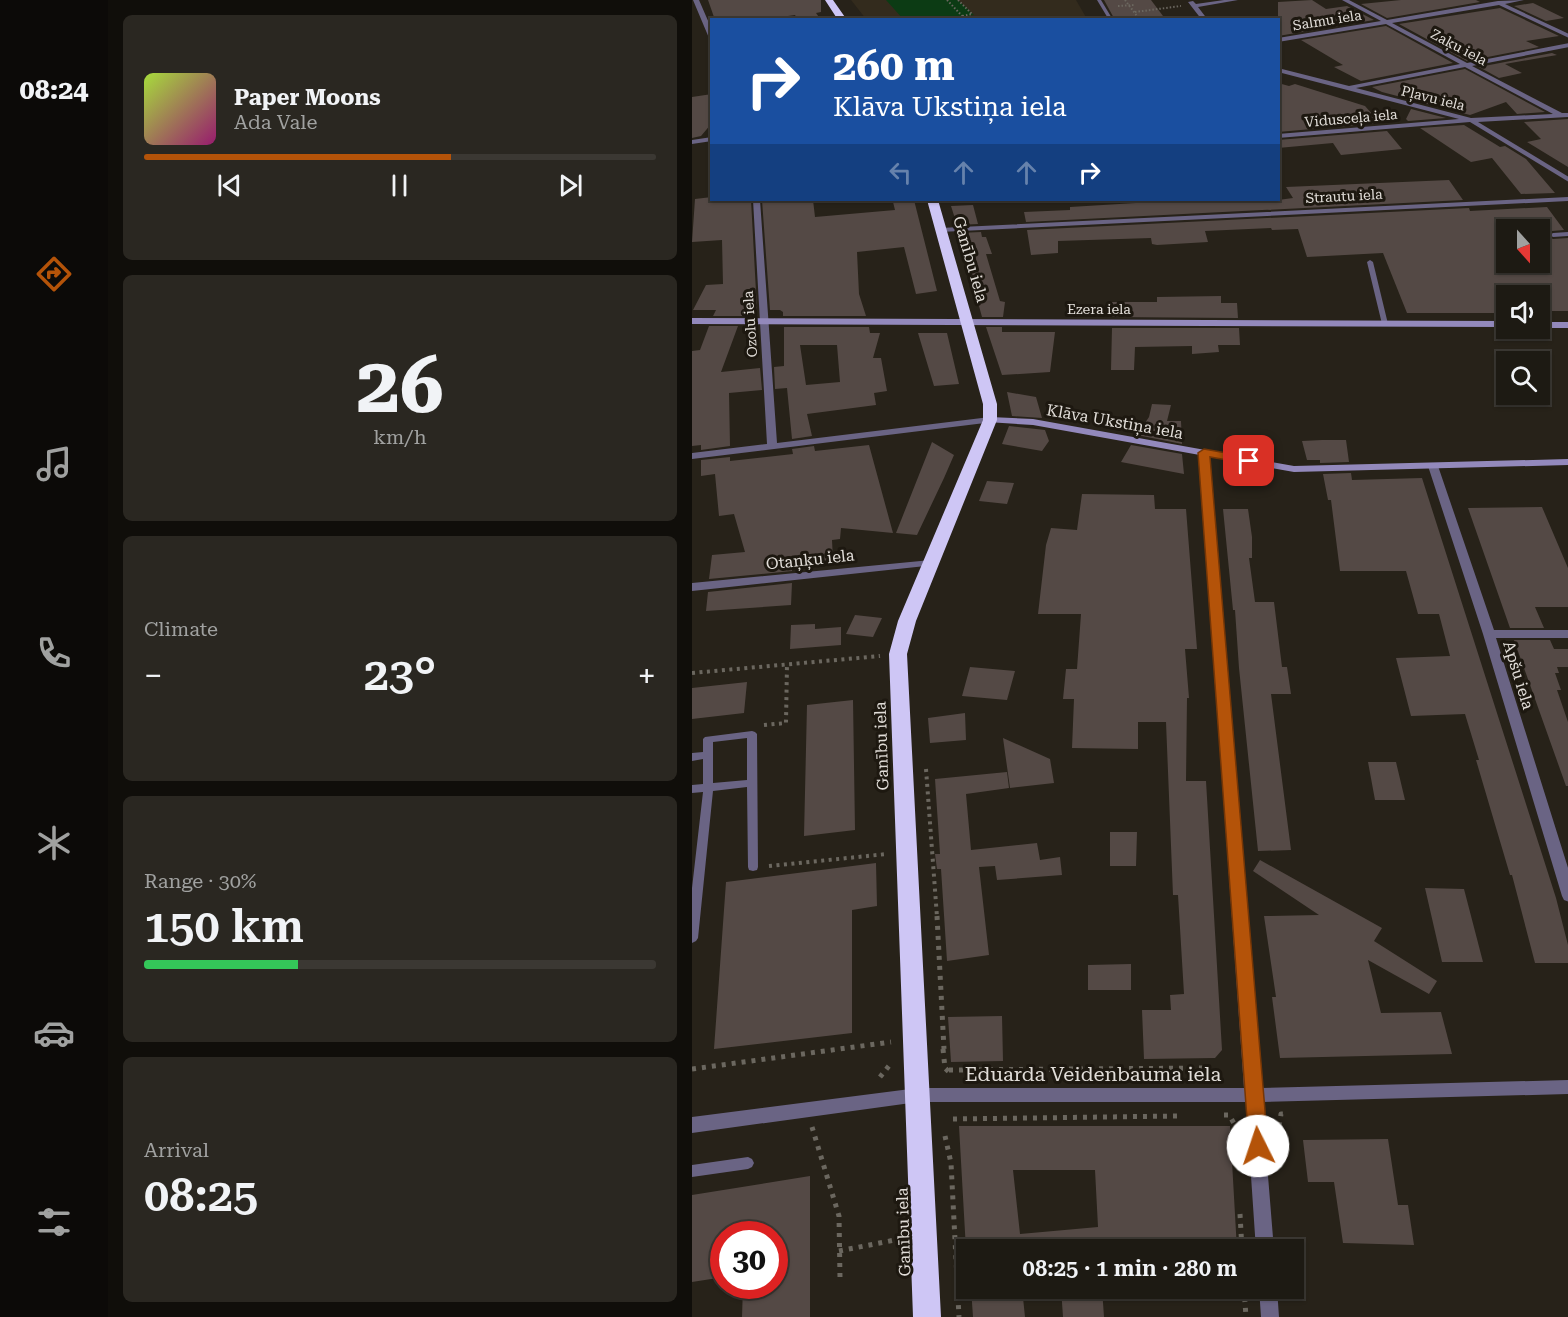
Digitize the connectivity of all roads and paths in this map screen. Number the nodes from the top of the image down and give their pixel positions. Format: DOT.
graph roads {
  1 [pos="696,0"];
  2 [pos="829,0"];
  3 [pos="947,0"];
  4 [pos="952,0"];
  5 [pos="958,0"];
  6 [pos="1099,0"];
  7 [pos="1125,0"];
  8 [pos="1190,0"];
  9 [pos="1235,0"];
  10 [pos="1345,0"];
  11 [pos="1492,0"];
  12 [pos="1521,0"];
  13 [pos="1499,4"];
  14 [pos="1181,6"];
  15 [pos="1195,6"];
  16 [pos="1135,12"];
  17 [pos="963,16"];
  18 [pos="842,18"];
  19 [pos="1110,18"];
  20 [pos="1139,18"];
  21 [pos="1204,18"];
  22 [pos="1386,22"];
  23 [pos="710,33"];
  24 [pos="1568,36"];
  25 [pos="1280,40"];
  26 [pos="1568,45"];
  27 [pos="1469,65"];
  28 [pos="1280,71"];
  29 [pos="1346,88"];
  30 [pos="1565,115"];
  31 [pos="1471,120"];
  32 [pos="1280,136"];
  33 [pos="710,139"];
  34 [pos="692,142"];
  35 [pos="1568,180"];
  36 [pos="1568,199"];
  37 [pos="756,201"];
  38 [pos="932,201"];
  39 [pos="940,230"];
  40 [pos="1568,234"];
  41 [pos="1553,235"];
  42 [pos="1370,262"];
  43 [pos="692,321"];
  44 [pos="764,321"];
  45 [pos="967,322"];
  46 [pos="1385,324"];
  47 [pos="1496,324"];
  48 [pos="1550,324"];
  49 [pos="1568,325"];
  50 [pos="990,420"];
  51 [pos="772,447"];
  52 [pos="1204,453"];
  53 [pos="692,456"];
  54 [pos="1568,462"];
  55 [pos="1433,466"];
  56 [pos="931,563"];
  57 [pos="692,587"];
  58 [pos="1489,634"];
  59 [pos="1568,634"];
  60 [pos="898,654"];
  61 [pos="787,664"];
  62 [pos="692,673"];
  63 [pos="752,734"];
  64 [pos="709,755"];
  65 [pos="692,757"];
  66 [pos="925,759"];
  67 [pos="752,783"];
  68 [pos="708,787"];
  69 [pos="692,789"];
  70 [pos="906,852"];
  71 [pos="753,867"];
  72 [pos="1568,896"];
  73 [pos="692,938"];
  74 [pos="891,1042"];
  75 [pos="944,1049"];
  76 [pos="934,1051"];
  77 [pos="891,1054"];
  78 [pos="1210,1068"];
  79 [pos="692,1069"];
  80 [pos="880,1077"];
  81 [pos="1568,1087"];
  82 [pos="918,1095"];
  83 [pos="1255,1095"];
  84 [pos="955,1112"];
  85 [pos="1216,1115"];
  86 [pos="1185,1116"];
  87 [pos="692,1125"];
  88 [pos="1235,1125"];
  89 [pos="812,1126"];
  90 [pos="944,1132"];
  91 [pos="748,1163"];
  92 [pos="692,1171"];
  93 [pos="904,1238"];
  94 [pos="1264,1239"];
  95 [pos="839,1251"];
  96 [pos="840,1278"];
  97 [pos="1245,1299"];
  98 [pos="1269,1299"];
  99 [pos="927,1317"];
  100 [pos="959,1317"];
  101 [pos="1246,1317"];
  102 [pos="1270,1317"];
  1 -- 23 [label="street"];
  2 -- 18 [label="highway"];
  3 -- 4 [label="path"];
  3 -- 17 [label="path"];
  5 -- 17 [label="path"];
  6 -- 19 [label="lane"];
  7 -- 16 [label="path"];
  8 -- 15 [label="street"];
  9 -- 15 [label="street"];
  10 -- 22 [label="street, Zaķu iela"];
  11 -- 13 [label="street"];
  12 -- 13 [label="street, Salmu iela"];
  13 -- 22 [label="street, Salmu iela"];
  13 -- 24 [label="street"];
  14 -- 16 [label="path"];
  15 -- 21 [label="street"];
  16 -- 20 [label="path"];
  22 -- 25 [label="street, Salmu iela"];
  22 -- 27 [label="street, Zaķu iela"];
  26 -- 27 [label="street"];
  27 -- 29 [label="street"];
  27 -- 30 [label="street, Zaķu iela"];
  28 -- 29 [label="street, Pļavu iela"];
  29 -- 31 [label="street, Pļavu iela"];
  30 -- 31 [label="street, Vidusceļa iela"];
  31 -- 32 [label="street, Vidusceļa iela"];
  31 -- 35 [label="street, Pļavu iela"];
  33 -- 34 [label="street"];
  36 -- 39 [label="street, Strautu iela"];
  37 -- 44 [label="street, Ozolu iela"];
  38 -- 39 [label="highway, Ganību iela"];
  39 -- 45 [label="highway, Ganību iela"];
  40 -- 41 [label="lane"];
  42 -- 46 [label="lane"];
  43 -- 44 [label="street, Ezera iela"];
  44 -- 45 [label="street, Ezera iela"];
  44 -- 51 [label="street, Ozolu iela"];
  45 -- 46 [label="street, Ezera iela"];
  45 -- 50 [label="highway, Ganību iela"];
  46 -- 47 [label="street, Ezera iela"];
  48 -- 49 [label="street"];
  50 -- 51 [label="street, Klāva Ukstiņa iela"];
  50 -- 52 [label="street, Klāva Ukstiņa iela"];
  50 -- 56 [label="highway, Ganību iela"];
  51 -- 53 [label="street, Klāva Ukstiņa iela"];
  52 -- 55 [label="street, Klāva Ukstiņa iela"];
  52 -- 83 [label="street"];
  54 -- 55 [label="street, Klāva Ukstiņa iela"];
  55 -- 58 [label="street, Apšu iela"];
  56 -- 57 [label="street, Otaņķu iela"];
  56 -- 60 [label="highway, Ganību iela"];
  58 -- 59 [label="street"];
  58 -- 72 [label="street, Apšu iela"];
  60 -- 61 [label="path"];
  60 -- 70 [label="highway, Ganību iela"];
  61 -- 62 [label="path"];
  61 -- 63 [label="path"];
  63 -- 64 [label="lane"];
  63 -- 67 [label="lane"];
  64 -- 65 [label="lane"];
  64 -- 68 [label="lane"];
  66 -- 75 [label="path"];
  67 -- 68 [label="lane"];
  67 -- 71 [label="lane"];
  68 -- 69 [label="lane"];
  68 -- 73 [label="lane"];
  70 -- 71 [label="path"];
  70 -- 82 [label="highway, Ganību iela"];
  74 -- 79 [label="path"];
  75 -- 76 [label="path"];
  75 -- 78 [label="path"];
  77 -- 80 [label="path"];
  81 -- 83 [label="street, Eduarda Veidenbauma iela"];
  82 -- 83 [label="street, Eduarda Veidenbauma iela"];
  82 -- 87 [label="street, Eduarda Veidenbauma iela"];
  82 -- 99 [label="highway, Ganību iela"];
  83 -- 94 [label="street"];
  84 -- 86 [label="path"];
  85 -- 88 [label="path"];
  89 -- 95 [label="path"];
  90 -- 100 [label="path"];
  91 -- 92 [label="lane"];
  93 -- 95 [label="path"];
  95 -- 96 [label="path"];
  97 -- 101 [label="path"];
  98 -- 102 [label="street"];
}
